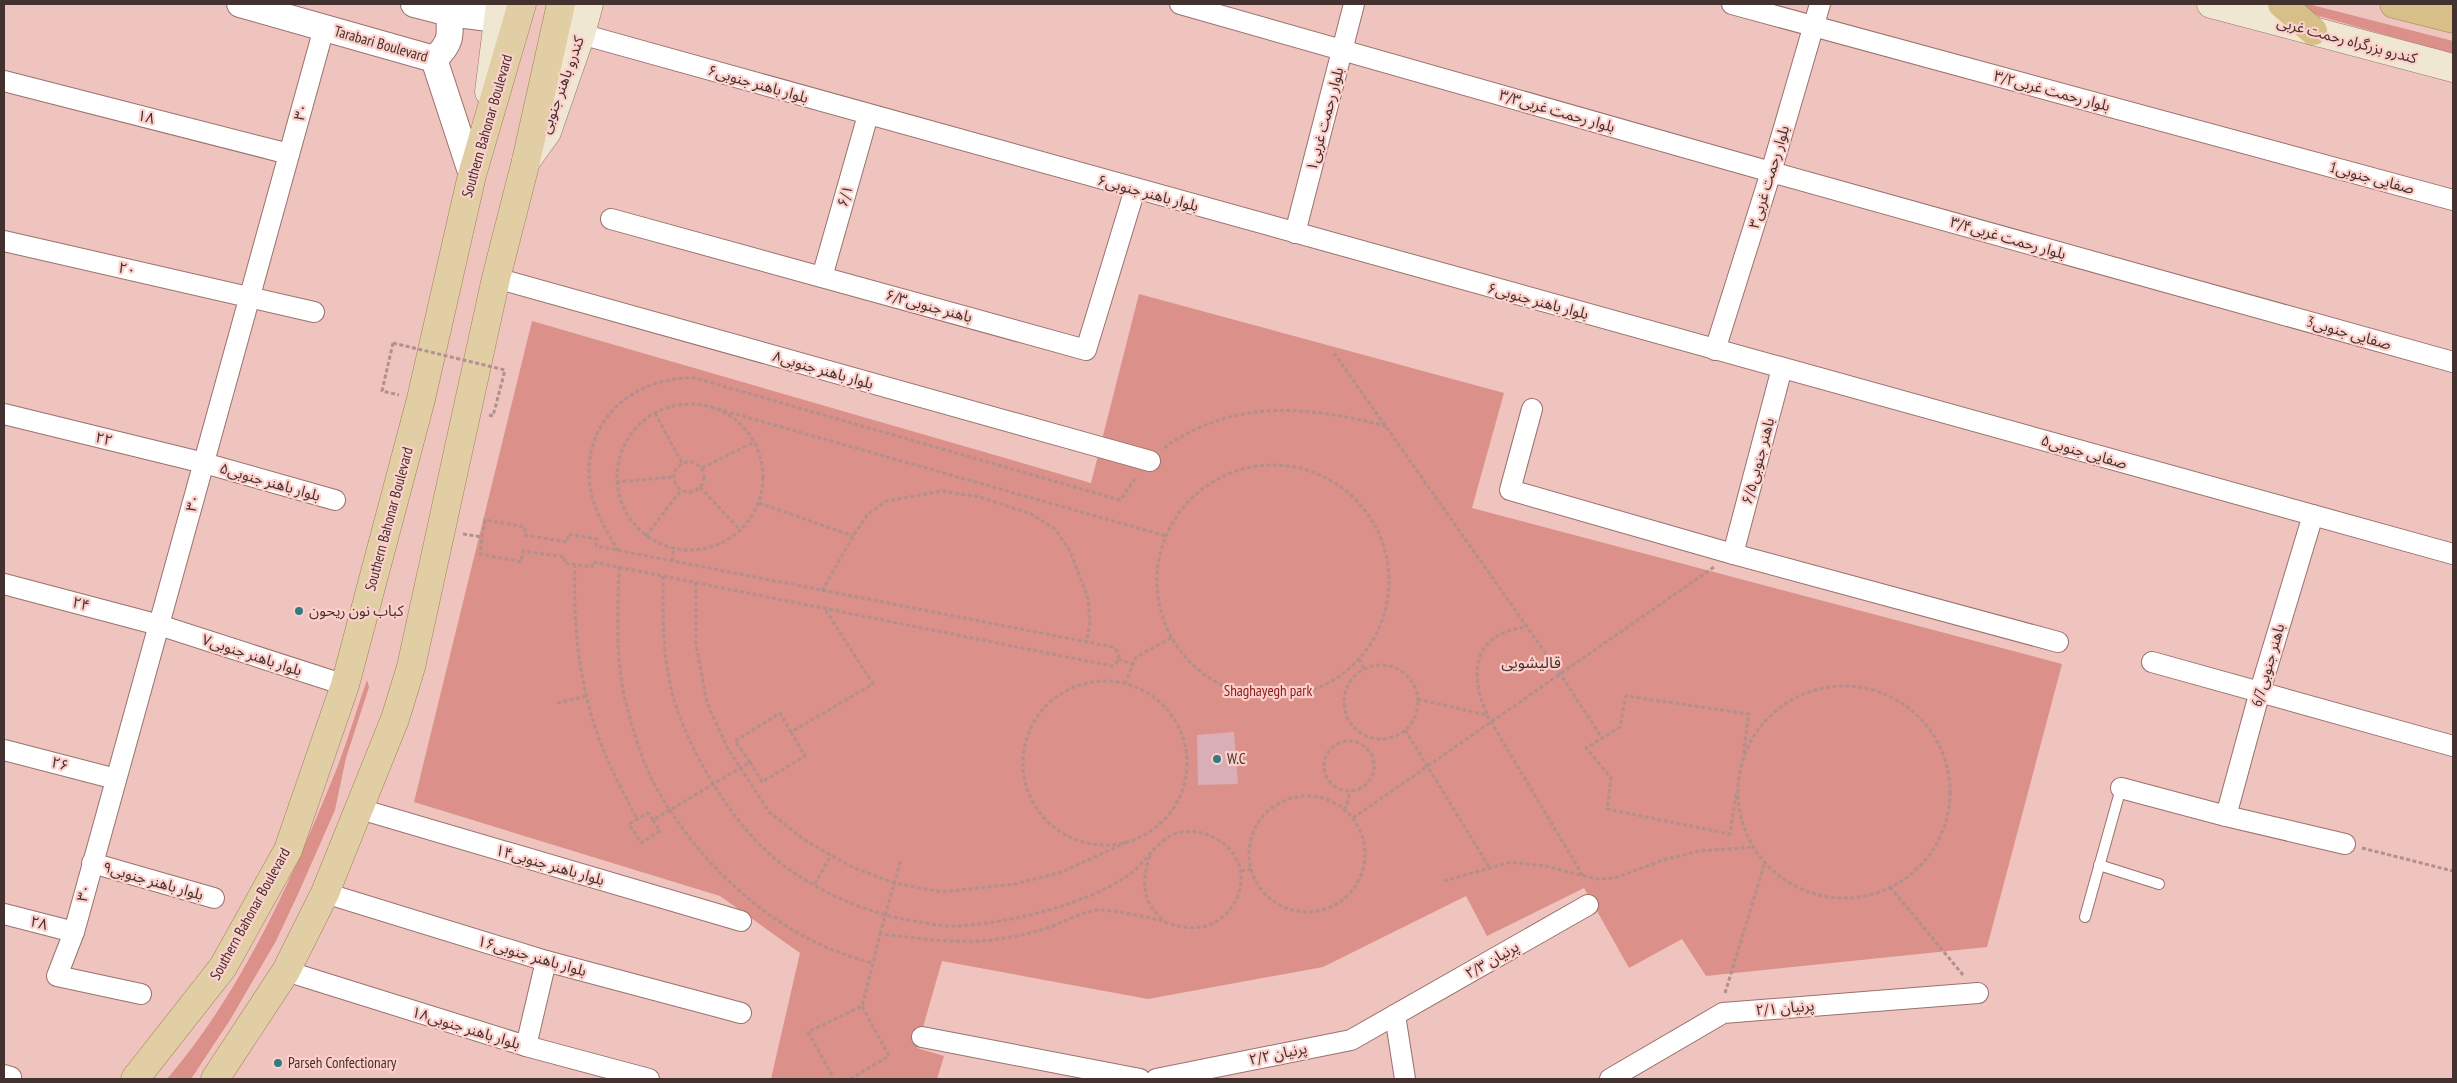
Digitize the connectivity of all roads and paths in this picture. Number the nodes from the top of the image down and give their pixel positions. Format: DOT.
graph roads {
  1 [pos="240,4"];
  2 [pos="414,4"];
  3 [pos="522,4"];
  4 [pos="561,4"];
  5 [pos="589,4"];
  6 [pos="1180,4"];
  7 [pos="1354,4"];
  8 [pos="1732,4"];
  9 [pos="1820,4"];
  10 [pos="2211,4"];
  11 [pos="2282,4"];
  12 [pos="2394,4"];
  13 [pos="498,11"];
  14 [pos="448,13"];
  15 [pos="2453,19"];
  16 [pos="1814,27"];
  17 [pos="324,28"];
  18 [pos="2314,31"];
  19 [pos="581,34"];
  20 [pos="1343,49"];
  21 [pos="434,59"];
  22 [pos="2453,68"];
  23 [pos="4,81"];
  24 [pos="868,115"];
  25 [pos="485,126"];
  26 [pos="289,154"];
  27 [pos="2290,156"];
  28 [pos="526,161"];
  29 [pos="1771,172"];
  30 [pos="472,175"];
  31 [pos="1135,189"];
  32 [pos="2453,200"];
  33 [pos="611,219"];
  34 [pos="1295,233"];
  35 [pos="4,241"];
  36 [pos="822,277"];
  37 [pos="496,278"];
  38 [pos="250,297"];
  39 [pos="2246,304"];
  40 [pos="314,312"];
  41 [pos="1715,350"];
  42 [pos="1334,354"];
  43 [pos="2453,362"];
  44 [pos="1782,368"];
  45 [pos="382,391"];
  46 [pos="711,407"];
  47 [pos="1532,409"];
  48 [pos="655,413"];
  49 [pos="4,414"];
  50 [pos="493,416"];
  51 [pos="1386,426"];
  52 [pos="754,442"];
  53 [pos="1150,462"];
  54 [pos="204,463"];
  55 [pos="682,463"];
  56 [pos="702,468"];
  57 [pos="674,478"];
  58 [pos="616,482"];
  59 [pos="700,487"];
  60 [pos="681,490"];
  61 [pos="335,500"];
  62 [pos="759,503"];
  63 [pos="2313,516"];
  64 [pos="440,530"];
  65 [pos="740,530"];
  66 [pos="646,536"];
  67 [pos="852,536"];
  68 [pos="1166,536"];
  69 [pos="482,537"];
  70 [pos="674,548"];
  71 [pos="618,551"];
  72 [pos="1733,554"];
  73 [pos="2453,554"];
  74 [pos="672,561"];
  75 [pos="575,564"];
  76 [pos="619,567"];
  77 [pos="663,576"];
  78 [pos="696,582"];
  79 [pos="4,584"];
  80 [pos="822,591"];
  81 [pos="825,608"];
  82 [pos="159,624"];
  83 [pos="1526,627"];
  84 [pos="1171,638"];
  85 [pos="2058,642"];
  86 [pos="1087,643"];
  87 [pos="1359,659"];
  88 [pos="1118,660"];
  89 [pos="2152,662"];
  90 [pos="1133,664"];
  91 [pos="1364,669"];
  92 [pos="1561,675"];
  93 [pos="1125,684"];
  94 [pos="345,685"];
  95 [pos="2260,691"];
  96 [pos="586,696"];
  97 [pos="1418,699"];
  98 [pos="557,703"];
  99 [pos="1487,714"];
  100 [pos="1492,722"];
  101 [pos="1405,730"];
  102 [pos="790,732"];
  103 [pos="1364,735"];
  104 [pos="1602,738"];
  105 [pos="1361,744"];
  106 [pos="2453,746"];
  107 [pos="4,750"];
  108 [pos="1742,758"];
  109 [pos="750,762"];
  110 [pos="1426,767"];
  111 [pos="740,768"];
  112 [pos="116,779"];
  113 [pos="713,784"];
  114 [pos="2121,788"];
  115 [pos="1348,791"];
  116 [pos="1737,792"];
  117 [pos="360,809"];
  118 [pos="670,810"];
  119 [pos="1344,810"];
  120 [pos="2226,816"];
  121 [pos="1353,818"];
  122 [pos="637,819"];
  123 [pos="653,820"];
  124 [pos="1127,842"];
  125 [pos="2345,844"];
  126 [pos="1754,847"];
  127 [pos="831,855"];
  128 [pos="1150,855"];
  129 [pos="901,859"];
  130 [pos="1765,862"];
  131 [pos="92,863"];
  132 [pos="2099,865"];
  133 [pos="1490,868"];
  134 [pos="1251,869"];
  135 [pos="1240,871"];
  136 [pos="2453,871"];
  137 [pos="1584,876"];
  138 [pos="1444,880"];
  139 [pos="894,882"];
  140 [pos="815,884"];
  141 [pos="2159,884"];
  142 [pos="1890,888"];
  143 [pos="325,893"];
  144 [pos="214,898"];
  145 [pos="1588,905"];
  146 [pos="4,914"];
  147 [pos="884,916"];
  148 [pos="2085,917"];
  149 [pos="741,921"];
  150 [pos="1168,923"];
  151 [pos="74,932"];
  152 [pos="880,934"];
  153 [pos="546,961"];
  154 [pos="873,963"];
  155 [pos="286,971"];
  156 [pos="1978,993"];
  157 [pos="142,994"];
  158 [pos="862,1006"];
  159 [pos="741,1014"];
  160 [pos="1395,1015"];
  161 [pos="1718,1016"];
  162 [pos="922,1037"];
  163 [pos="526,1046"];
  164 [pos="639,1078"];
  165 [pos="832,1078"];
  166 [pos="135,1079"];
  167 [pos="216,1079"];
  168 [pos="849,1079"];
  169 [pos="1140,1079"];
  170 [pos="1156,1079"];
  171 [pos="1405,1079"];
  172 [pos="1610,1079"];
  1 -- 17 [label="street, Tarabari Boulevard"];
  2 -- 14 [label="street"];
  3 -- 25 [label="main road, Southern Bahonar Boulevard"];
  4 -- 28 [label="main road"];
  5 -- 19 [label="main road, کندرو باهنر جنوبی"];
  6 -- 20 [label="street, بلوار رحمت غربی۳/۳"];
  7 -- 20 [label="street, بلوار رحمت غربی۱"];
  8 -- 16 [label="street, بلوار رحمت غربی۳/۲"];
  9 -- 16 [label="street, بلوار رحمت غربی۳"];
  10 -- 18 [label="main road, کندرو بزرگراه رحمت غربی"];
  11 -- 18 [label="highway"];
  12 -- 15 [label="highway"];
  13 -- 14 [label="street"];
  13 -- 25 [label="main road"];
  14 -- 21 [label="street"];
  16 -- 27 [label="street, بلوار رحمت غربی۳/۲"];
  16 -- 29 [label="street, بلوار رحمت غربی۳"];
  17 -- 21 [label="street, Tarabari Boulevard"];
  17 -- 26 [label="street, ۳۰"];
  18 -- 22 [label="main road, کندرو بزرگراه رحمت غربی"];
  19 -- 24 [label="street, بلوار باهنر جنوبی۶"];
  19 -- 28 [label="main road, کندرو باهنر جنوبی"];
  20 -- 29 [label="street, بلوار رحمت غربی۳/۳"];
  20 -- 34 [label="street, بلوار رحمت غربی۱"];
  21 -- 30 [label="street, Tarabari Boulevard"];
  23 -- 26 [label="street, ۱۸"];
  24 -- 31 [label="street, بلوار باهنر جنوبی۶"];
  24 -- 36 [label="street, ۶/۱"];
  25 -- 30 [label="main road, Southern Bahonar Boulevard"];
  26 -- 38 [label="street, ۳۰"];
  27 -- 32 [label="street, 1صفایی جنوبی"];
  28 -- 37 [label="main road"];
  29 -- 39 [label="street, بلوار رحمت غربی۳/۴"];
  29 -- 41 [label="street, بلوار رحمت غربی۳"];
  30 -- 94 [label="main road, Southern Bahonar Boulevard"];
  31 -- 34 [label="street, بلوار باهنر جنوبی۶"];
  31 -- 36 [label="street, ۶/۳باهنر جنوبی"];
  33 -- 36 [label="street, ۶/۳باهنر جنوبی"];
  34 -- 41 [label="street, بلوار باهنر جنوبی۶"];
  35 -- 38 [label="street, ۲۰"];
  37 -- 53 [label="street, ۸بلوار باهنر جنوبی"];
  37 -- 64 [label="main road"];
  38 -- 40 [label="street, ۲۰"];
  38 -- 54 [label="street, ۳۰"];
  39 -- 43 [label="street, 3صفایی جنوبی"];
  41 -- 44 [label="street, صفایی جنوبی۵"];
  42 -- 51 [label="path"];
  44 -- 63 [label="street, صفایی جنوبی۵"];
  44 -- 72 [label="street, باهنر جنوبی۶/۵"];
  45 -- 50 [label="path, bridge"];
  46 -- 48 [label="path"];
  46 -- 52 [label="path"];
  46 -- 68 [label="path"];
  47 -- 72 [label="street"];
  48 -- 55 [label="path"];
  48 -- 58 [label="path"];
  49 -- 54 [label="street, ۲۲"];
  51 -- 53 [label="path"];
  51 -- 83 [label="path"];
  52 -- 56 [label="path"];
  52 -- 62 [label="path"];
  53 -- 71 [label="path"];
  54 -- 61 [label="street, ۵بلوار باهنر جنوبی"];
  54 -- 82 [label="street, ۳۰"];
  55 -- 56 [label="path"];
  55 -- 57 [label="path"];
  56 -- 59 [label="path"];
  57 -- 58 [label="path"];
  57 -- 60 [label="path"];
  58 -- 66 [label="path"];
  59 -- 60 [label="path"];
  59 -- 65 [label="path"];
  60 -- 66 [label="path"];
  62 -- 65 [label="path"];
  62 -- 67 [label="path"];
  63 -- 73 [label="street, صفایی جنوبی۵"];
  63 -- 95 [label="street, 6/7باهنر جنوبی"];
  64 -- 69 [label="path"];
  64 -- 117 [label="main road"];
  65 -- 70 [label="path"];
  66 -- 70 [label="path"];
  67 -- 80 [label="path"];
  67 -- 86 [label="path"];
  68 -- 84 [label="path"];
  68 -- 87 [label="path"];
  69 -- 71 [label="path"];
  69 -- 75 [label="path"];
  70 -- 74 [label="path"];
  71 -- 74 [label="path"];
  72 -- 85 [label="street"];
  72 -- 92 [label="path"];
  74 -- 80 [label="path"];
  75 -- 76 [label="path"];
  75 -- 96 [label="path"];
  76 -- 77 [label="path"];
  76 -- 118 [label="path"];
  77 -- 78 [label="path"];
  77 -- 113 [label="path"];
  78 -- 81 [label="path"];
  78 -- 111 [label="path"];
  79 -- 82 [label="street, ۲۴"];
  80 -- 86 [label="path"];
  81 -- 88 [label="path"];
  81 -- 102 [label="path"];
  82 -- 94 [label="street, بلوار باهنر جنوبی۷"];
  82 -- 112 [label="street, ۳۰"];
  83 -- 92 [label="path"];
  83 -- 99 [label="path"];
  84 -- 87 [label="path"];
  84 -- 90 [label="path"];
  86 -- 88 [label="path"];
  87 -- 91 [label="path"];
  88 -- 90 [label="path"];
  89 -- 95 [label="street"];
  90 -- 93 [label="path"];
  91 -- 97 [label="path"];
  91 -- 103 [label="path"];
  92 -- 100 [label="path"];
  92 -- 104 [label="path"];
  93 -- 124 [label="path"];
  93 -- 124 [label="path"];
  94 -- 166 [label="main road, Southern Bahonar Boulevard"];
  95 -- 106 [label="street"];
  95 -- 120 [label="street, 6/7باهنر جنوبی"];
  96 -- 98 [label="path"];
  96 -- 122 [label="path"];
  97 -- 99 [label="path"];
  97 -- 101 [label="path"];
  99 -- 100 [label="path"];
  100 -- 110 [label="path"];
  100 -- 137 [label="path"];
  101 -- 103 [label="path"];
  101 -- 110 [label="path"];
  102 -- 109 [label="path"];
  102 -- 109 [label="path"];
  103 -- 105 [label="path"];
  104 -- 108 [label="path"];
  104 -- 116 [label="path"];
  105 -- 115 [label="path"];
  105 -- 115 [label="path"];
  107 -- 112 [label="street, ۲۶"];
  108 -- 116 [label="path"];
  108 -- 142 [label="path"];
  109 -- 111 [label="path"];
  110 -- 121 [label="path"];
  110 -- 133 [label="path"];
  111 -- 113 [label="path"];
  111 -- 127 [label="path"];
  112 -- 131 [label="street, ۳۰"];
  113 -- 118 [label="path"];
  113 -- 140 [label="path"];
  114 -- 120 [label="street"];
  114 -- 132 [label="lane"];
  115 -- 119 [label="path"];
  116 -- 126 [label="path"];
  117 -- 143 [label="main road"];
  117 -- 149 [label="street, بلوار باهنر جنوبی۱۴"];
  118 -- 123 [label="path"];
  118 -- 154 [label="path"];
  119 -- 121 [label="path"];
  119 -- 134 [label="path"];
  120 -- 125 [label="street"];
  121 -- 134 [label="path"];
  122 -- 123 [label="path"];
  122 -- 123 [label="path"];
  124 -- 139 [label="path"];
  125 -- 136 [label="path"];
  126 -- 130 [label="path"];
  126 -- 137 [label="path"];
  127 -- 139 [label="path"];
  127 -- 140 [label="path"];
  128 -- 135 [label="path"];
  128 -- 147 [label="path"];
  128 -- 150 [label="path"];
  129 -- 139 [label="path"];
  130 -- 142 [label="path"];
  130 -- 161 [label="path"];
  131 -- 144 [label="street, بلوار باهنر جنوبی۹"];
  131 -- 151 [label="street, ۳۰"];
  132 -- 141 [label="lane"];
  132 -- 148 [label="lane"];
  133 -- 137 [label="path"];
  133 -- 138 [label="path"];
  134 -- 135 [label="path"];
  135 -- 150 [label="path"];
  139 -- 147 [label="path"];
  140 -- 147 [label="path"];
  142 -- 156 [label="path"];
  143 -- 153 [label="street, بلوار باهنر جنوبی۱۶"];
  143 -- 155 [label="main road"];
  145 -- 160 [label="street, پرنیان ۲/۳"];
  146 -- 151 [label="street, ۲۸"];
  147 -- 152 [label="path"];
  150 -- 152 [label="path"];
  151 -- 157 [label="street, ۳۰"];
  152 -- 154 [label="path"];
  153 -- 159 [label="street, بلوار باهنر جنوبی۱۶"];
  153 -- 163 [label="street"];
  154 -- 158 [label="path"];
  155 -- 163 [label="street, ۱۸بلوار باهنر جنوبی"];
  155 -- 167 [label="main road"];
  156 -- 161 [label="street, پرنیان ۲/۱"];
  158 -- 165 [label="path"];
  158 -- 168 [label="path"];
  160 -- 170 [label="street, پرنیان ۲/۲"];
  160 -- 171 [label="street"];
  161 -- 172 [label="street, پرنیان ۲/۱"];
  162 -- 169 [label="street"];
  163 -- 164 [label="street, ۱۸بلوار باهنر جنوبی"];
}
